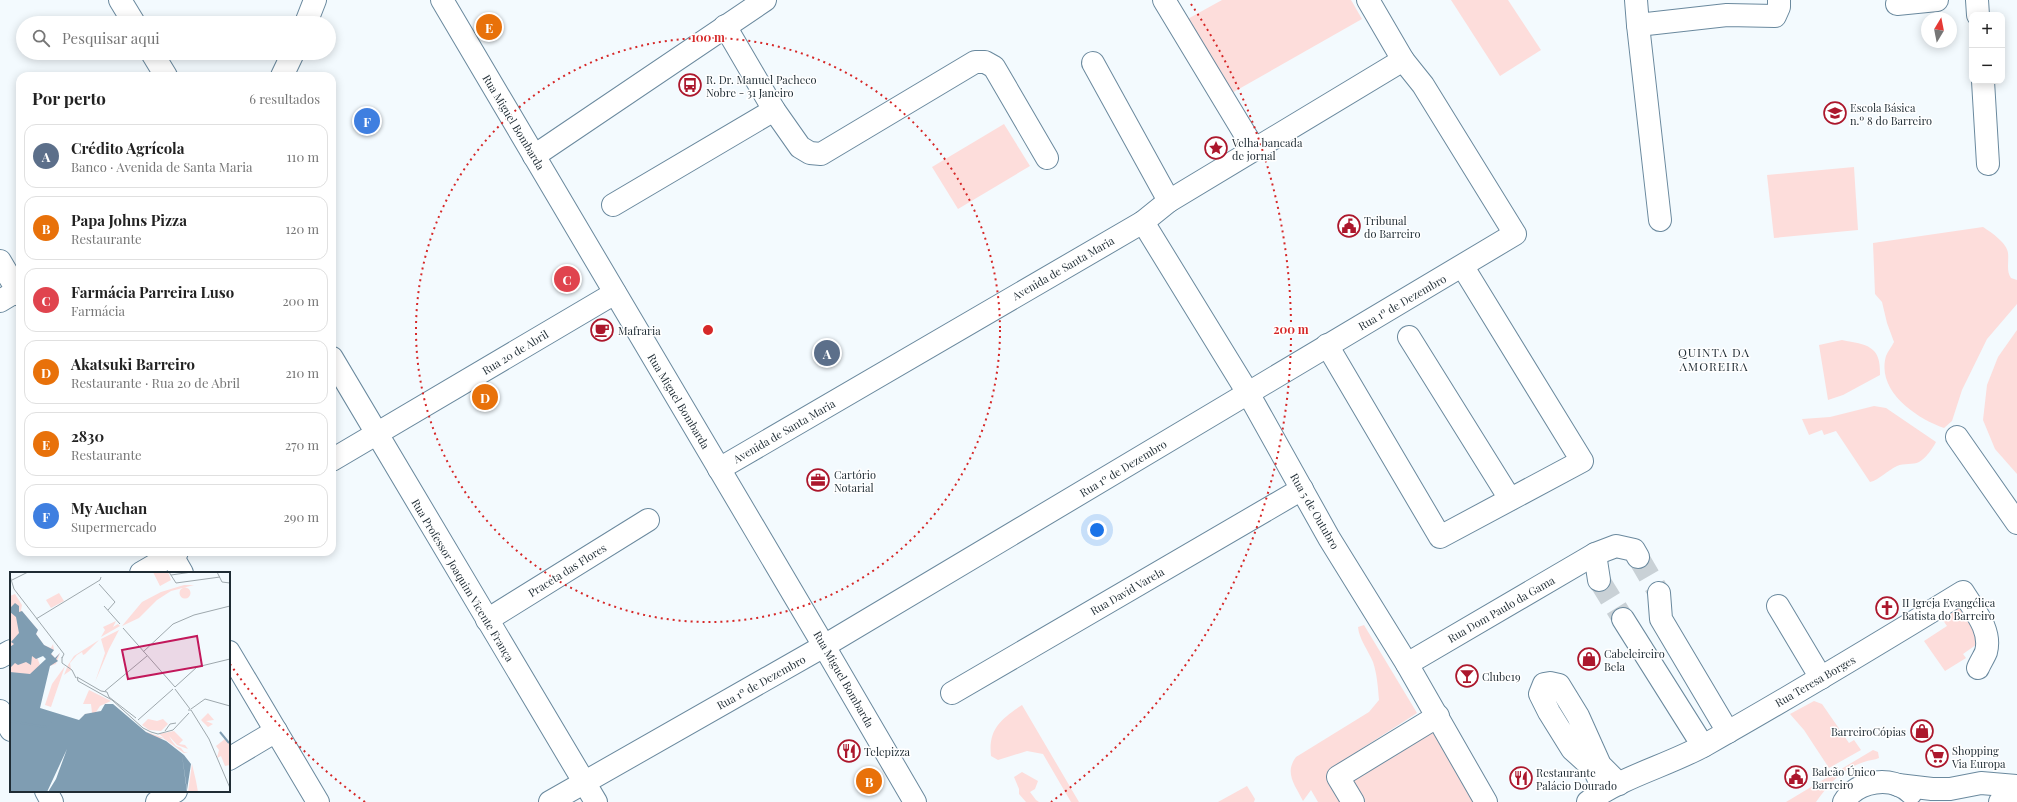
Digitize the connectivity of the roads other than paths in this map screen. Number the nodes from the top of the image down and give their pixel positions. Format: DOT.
graph roads {
  1 [pos="120,0"];
  2 [pos="314,0"];
  3 [pos="442,0"];
  4 [pos="765,0"];
  5 [pos="1164,0"];
  6 [pos="1368,0"];
  7 [pos="1636,0"];
  8 [pos="1937,0"];
  9 [pos="1977,0"];
  10 [pos="1897,4"];
  11 [pos="1777,8"];
  12 [pos="1978,12"];
  13 [pos="130,16"];
  14 [pos="308,16"];
  15 [pos="1638,25"];
  16 [pos="725,26"];
  17 [pos="156,60"];
  18 [pos="290,60"];
  19 [pos="1403,60"];
  20 [pos="1093,63"];
  21 [pos="164,72"];
  22 [pos="284,72"];
  23 [pos="1983,84"];
  24 [pos="774,110"];
  25 [pos="1254,149"];
  26 [pos="534,156"];
  27 [pos="1046,158"];
  28 [pos="1988,164"];
  29 [pos="1169,201"];
  30 [pos="613,205"];
  31 [pos="1660,220"];
  32 [pos="1143,222"];
  33 [pos="0,261"];
  34 [pos="1463,267"];
  35 [pos="615,293"];
  36 [pos="14,294"];
  37 [pos="1409,337"];
  38 [pos="1327,345"];
  39 [pos="336,365"];
  40 [pos="1248,393"];
  41 [pos="376,434"];
  42 [pos="1958,437"];
  43 [pos="336,458"];
  44 [pos="719,469"];
  45 [pos="1302,490"];
  46 [pos="1510,499"];
  47 [pos="648,520"];
  48 [pos="2017,523"];
  49 [pos="1595,554"];
  50 [pos="1638,557"];
  51 [pos="175,558"];
  52 [pos="143,572"];
  53 [pos="1599,580"];
  54 [pos="1659,593"];
  55 [pos="1778,606"];
  56 [pos="1661,619"];
  57 [pos="487,620"];
  58 [pos="824,646"];
  59 [pos="10,652"];
  60 [pos="230,654"];
  61 [pos="0,657"];
  62 [pos="1407,664"];
  63 [pos="1978,668"];
  64 [pos="1821,678"];
  65 [pos="952,694"];
  66 [pos="0,711"];
  67 [pos="1438,716"];
  68 [pos="10,728"];
  69 [pos="276,731"];
  70 [pos="1728,732"];
  71 [pos="1703,746"];
  72 [pos="230,758"];
  73 [pos="584,782"];
  74 [pos="1898,785"];
  75 [pos="2017,786"];
  76 [pos="47,792"];
  77 [pos="174,792"];
  78 [pos="1603,792"];
  79 [pos="2017,797"];
  80 [pos="311,799"];
  81 [pos="52,802"];
  82 [pos="157,802"];
  83 [pos="550,802"];
  84 [pos="596,802"];
  85 [pos="915,802"];
  86 [pos="1353,802"];
  87 [pos="1486,802"];
  88 [pos="1844,802"];
  89 [pos="1919,802"];
  90 [pos="2000,802"];
  1 -- 13 [label="street"];
  2 -- 14 [label="street"];
  3 -- 26 [label="street, Rua Miguel Bombarda"];
  4 -- 16 [label="street"];
  5 -- 25 [label="street"];
  6 -- 19 [label="street"];
  7 -- 15 [label="street"];
  8 -- 10 [label="street"];
  9 -- 12 [label="street"];
  11 -- 15 [label="street"];
  15 -- 31 [label="street"];
  16 -- 24 [label="street"];
  16 -- 26 [label="street"];
  17 -- 21 [label="street"];
  18 -- 22 [label="street"];
  19 -- 25 [label="street, Avenida de Santa Maria"];
  19 -- 34 [label="street, Rua 1º de Dezembro"];
  20 -- 29 [label="street"];
  23 -- 28 [label="street"];
  24 -- 27 [label="street"];
  24 -- 30 [label="street"];
  25 -- 29 [label="street, Avenida de Santa Maria"];
  26 -- 35 [label="street, Rua Miguel Bombarda"];
  29 -- 32 [label="street, Avenida de Santa Maria"];
  32 -- 40 [label="street, Rua 5 de Outubro"];
  32 -- 44 [label="street, Avenida de Santa Maria"];
  33 -- 36 [label="street"];
  34 -- 38 [label="street, Rua 1º de Dezembro"];
  34 -- 46 [label="street"];
  35 -- 41 [label="street, Rua 20 de Abril"];
  35 -- 44 [label="street, Rua Miguel Bombarda"];
  37 -- 46 [label="street"];
  38 -- 40 [label="street, Rua 1º de Dezembro"];
  38 -- 46 [label="street"];
  39 -- 41 [label="street, Rua Professor Joaquim Vicente França"];
  40 -- 45 [label="street, Rua 5 de Outubro"];
  40 -- 58 [label="street, Rua 1º de Dezembro"];
  41 -- 43 [label="street, Rua 20 de Abril"];
  41 -- 57 [label="street, Rua Professor Joaquim Vicente França"];
  42 -- 48 [label="street"];
  44 -- 58 [label="street, Rua Miguel Bombarda"];
  45 -- 62 [label="street, Rua 5 de Outubro"];
  45 -- 65 [label="street, Rua David Varela"];
  47 -- 57 [label="street, Praceta das Flores"];
  49 -- 50 [label="street, Rua Dom Paulo da Gama"];
  49 -- 53 [label="street"];
  49 -- 62 [label="street, Rua Dom Paulo da Gama"];
  51 -- 52 [label="street"];
  54 -- 56 [label="street"];
  55 -- 64 [label="street"];
  56 -- 70 [label="street"];
  56 -- 71 [label="street"];
  57 -- 73 [label="street, Rua Professor Joaquim Vicente França"];
  58 -- 73 [label="street, Rua 1º de Dezembro"];
  58 -- 85 [label="street, Rua Miguel Bombarda"];
  59 -- 61 [label="street"];
  60 -- 69 [label="street"];
  62 -- 67 [label="street, Rua 5 de Outubro"];
  63 -- 64 [label="street, Rua Teresa Borges"];
  64 -- 70 [label="street, Rua Teresa Borges"];
  66 -- 68 [label="street"];
  67 -- 86 [label="street"];
  67 -- 87 [label="street, Rua 5 de Outubro"];
  69 -- 72 [label="street"];
  69 -- 80 [label="street"];
  70 -- 71 [label="street, Rua Teresa Borges"];
  71 -- 78 [label="street, Rua Teresa Borges"];
  73 -- 83 [label="street, Rua 1º de Dezembro"];
  73 -- 84 [label="street, Rua Professor Joaquim Vicente França"];
  74 -- 75 [label="street"];
  74 -- 88 [label="street"];
  74 -- 89 [label="street"];
  76 -- 81 [label="street"];
  77 -- 82 [label="street"];
  79 -- 90 [label="street"];
}
